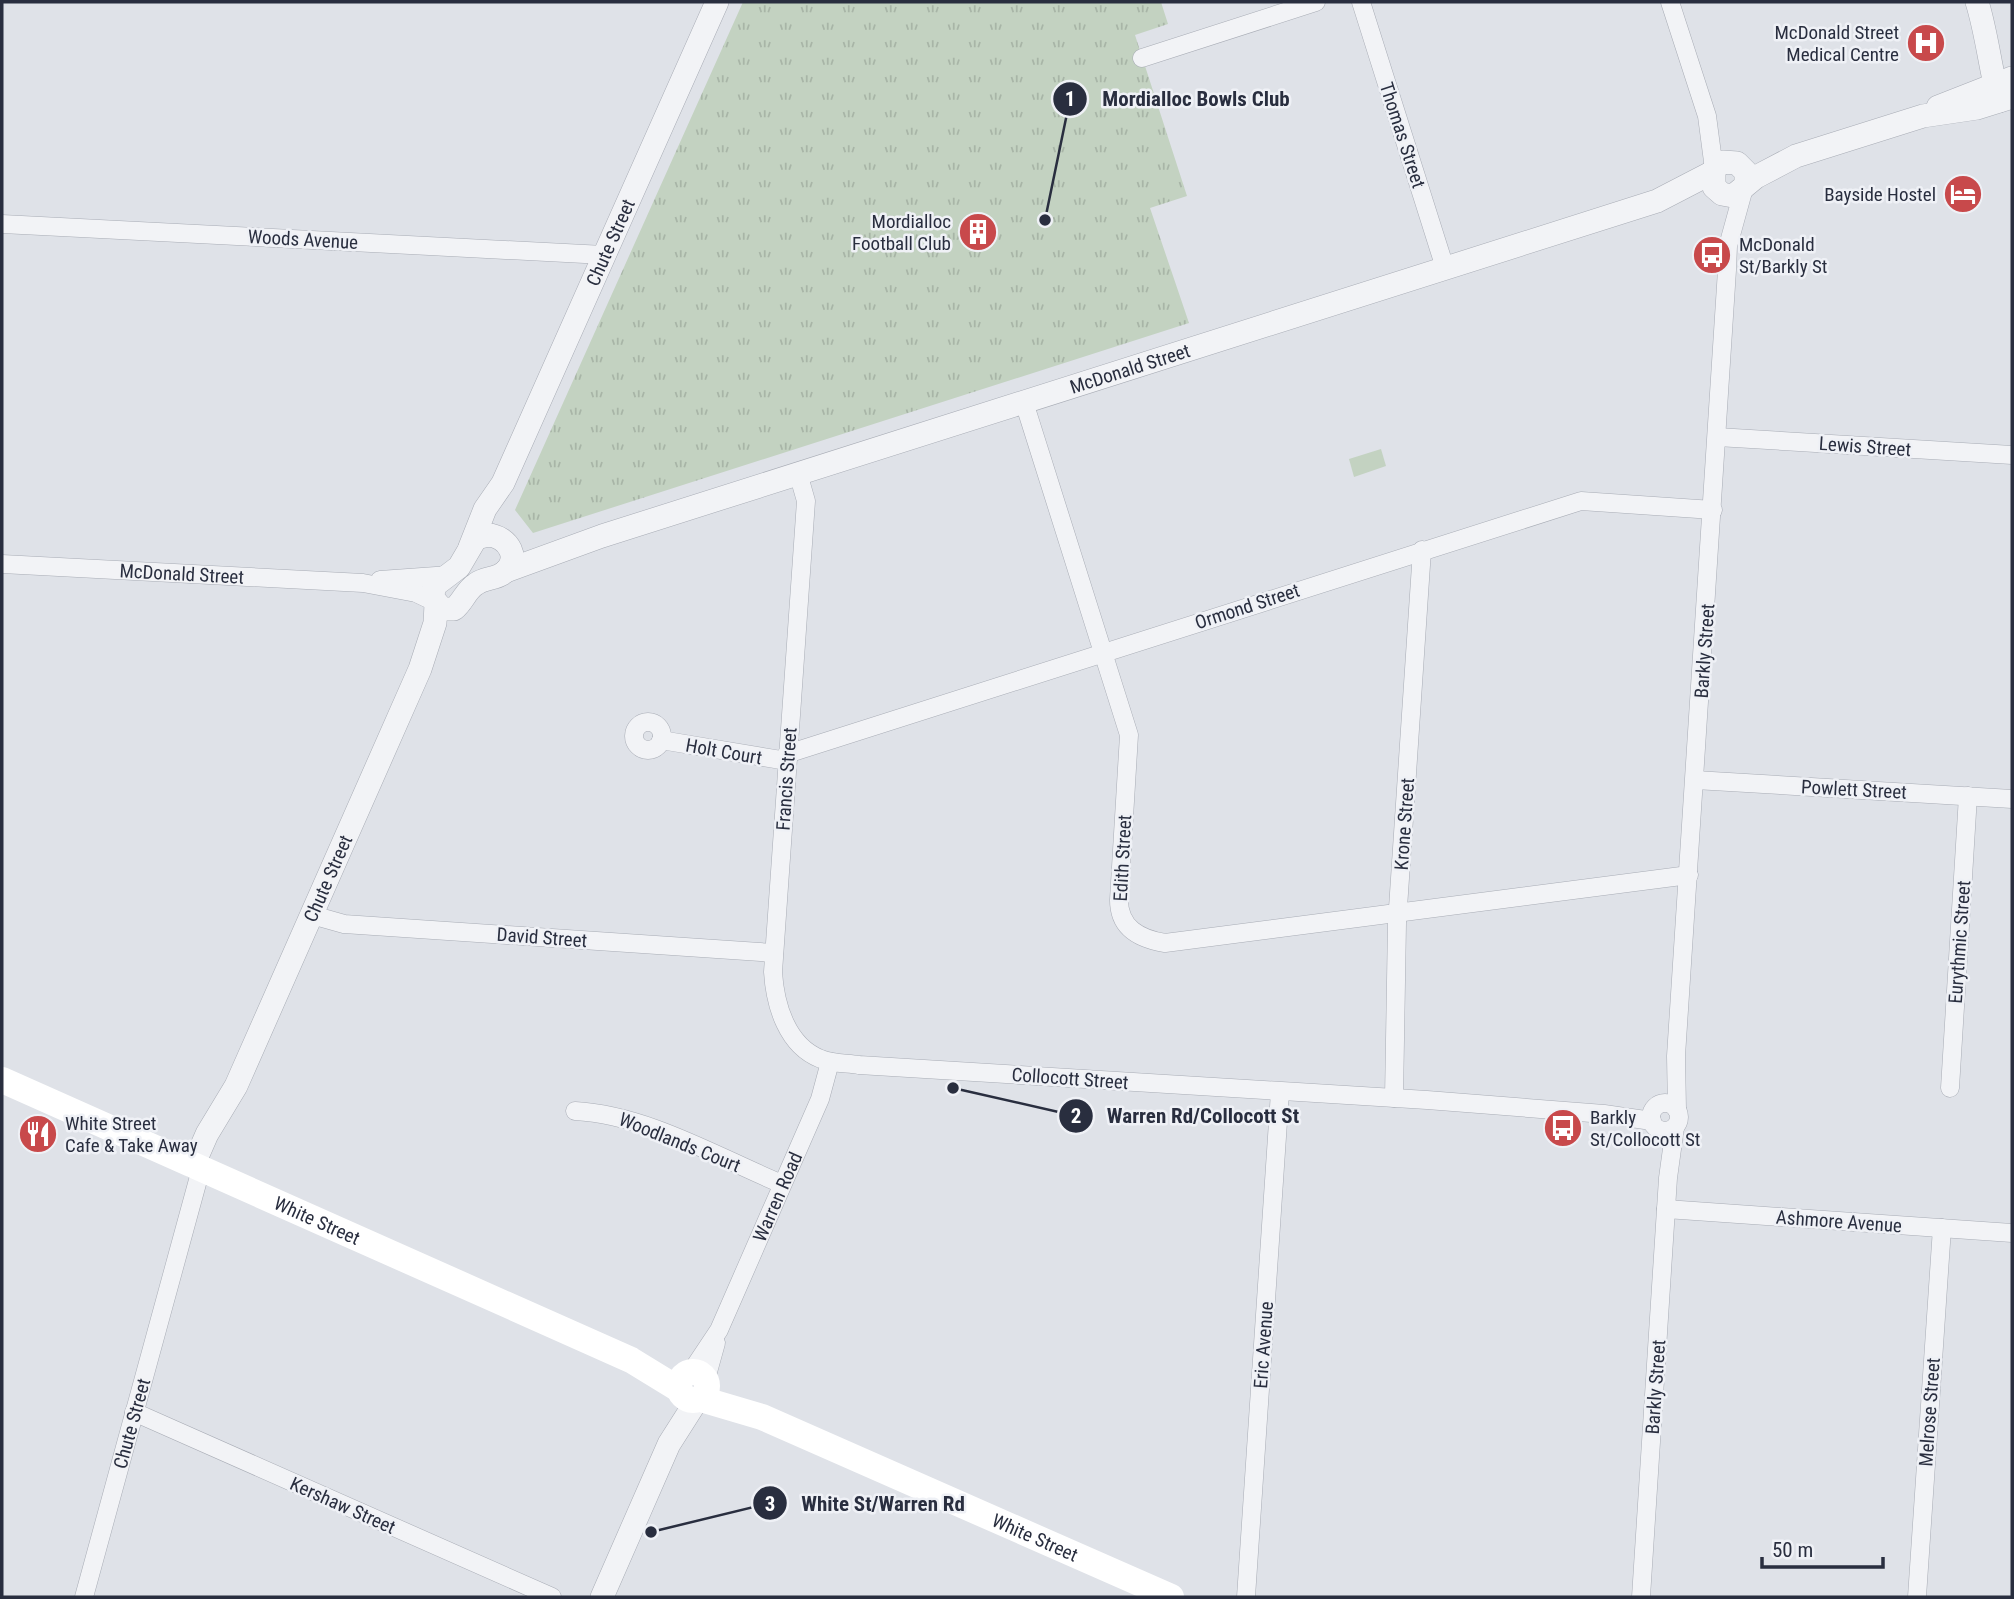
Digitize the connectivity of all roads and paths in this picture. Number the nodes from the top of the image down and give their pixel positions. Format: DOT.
graph roads {
  1 [pos="716,2"];
  2 [pos="1316,2"];
  3 [pos="1361,2"];
  4 [pos="1670,2"];
  5 [pos="1977,2"];
  6 [pos="1142,58"];
  7 [pos="2007,87"];
  8 [pos="1707,116"];
  9 [pos="1742,175"];
  10 [pos="1716,181"];
  11 [pos="2,224"];
  12 [pos="1728,246"];
  13 [pos="604,255"];
  14 [pos="1445,268"];
  15 [pos="1024,402"];
  16 [pos="1717,437"];
  17 [pos="2012,455"];
  18 [pos="798,473"];
  19 [pos="502,483"];
  20 [pos="1713,510"];
  21 [pos="602,536"];
  22 [pos="505,541"];
  23 [pos="470,547"];
  24 [pos="1422,550"];
  25 [pos="2,564"];
  26 [pos="506,571"];
  27 [pos="450,575"];
  28 [pos="363,583"];
  29 [pos="463,600"];
  30 [pos="436,603"];
  31 [pos="1103,652"];
  32 [pos="420,670"];
  33 [pos="662,740"];
  34 [pos="787,757"];
  35 [pos="1695,780"];
  36 [pos="1968,796"];
  37 [pos="2012,799"];
  38 [pos="1689,875"];
  39 [pos="1398,913"];
  40 [pos="312,915"];
  41 [pos="774,953"];
  42 [pos="830,1062"];
  43 [pos="2,1080"];
  44 [pos="1950,1088"];
  45 [pos="1280,1092"];
  46 [pos="1394,1098"];
  47 [pos="575,1111"];
  48 [pos="1664,1117"];
  49 [pos="200,1169"];
  50 [pos="782,1184"];
  51 [pos="1666,1209"];
  52 [pos="1942,1228"];
  53 [pos="2012,1233"];
  54 [pos="694,1386"];
  55 [pos="134,1412"];
  56 [pos="83,1597"];
  57 [pos="552,1597"];
  58 [pos="602,1597"];
  59 [pos="1171,1597"];
  60 [pos="1246,1597"];
  61 [pos="1641,1597"];
  62 [pos="1917,1597"];
  1 -- 13 [label="street, Chute Street"];
  2 -- 6 [label="street"];
  3 -- 14 [label="street, Thomas Street"];
  4 -- 8 [label="street, Barkly Street"];
  5 -- 7 [label="street"];
  7 -- 9 [label="street"];
  8 -- 9 [label="street, Barkly Street"];
  8 -- 10 [label="street, Barkly Street"];
  9 -- 10 [label="street"];
  9 -- 10 [label="street"];
  9 -- 12 [label="street, Barkly Street"];
  10 -- 12 [label="street, Barkly Street"];
  10 -- 14 [label="street, McDonald Street"];
  11 -- 13 [label="street, Woods Avenue"];
  12 -- 16 [label="street, Barkly Street"];
  13 -- 19 [label="street, Chute Street"];
  14 -- 15 [label="street, McDonald Street"];
  15 -- 18 [label="street, McDonald Street"];
  15 -- 31 [label="street, Edith Street"];
  16 -- 17 [label="street, Lewis Street"];
  16 -- 20 [label="street, Barkly Street"];
  18 -- 21 [label="street, McDonald Street"];
  18 -- 34 [label="street, Francis Street"];
  19 -- 22 [label="street, Chute Street"];
  19 -- 23 [label="street, Chute Street"];
  20 -- 24 [label="street, Ormond Street"];
  20 -- 35 [label="street, Barkly Street"];
  21 -- 22 [label="street, McDonald Street"];
  21 -- 26 [label="street, McDonald Street"];
  22 -- 23 [label="street, McDonald Street"];
  22 -- 26 [label="street, Chute Street"];
  23 -- 27 [label="street, Chute Street"];
  24 -- 31 [label="street, Ormond Street"];
  24 -- 39 [label="street, Krone Street"];
  25 -- 28 [label="street, McDonald Street"];
  26 -- 29 [label="street, McDonald Street"];
  27 -- 28 [label="street, McDonald Street"];
  27 -- 30 [label="street, Chute Street"];
  28 -- 30 [label="street, McDonald Street"];
  29 -- 30 [label="street"];
  29 -- 32 [label="street, Chute Street"];
  30 -- 32 [label="street, Chute Street"];
  31 -- 34 [label="street, Ormond Street"];
  31 -- 39 [label="street, Edith Street"];
  32 -- 40 [label="street, Chute Street"];
  33 -- 34 [label="street, Holt Court"];
  34 -- 41 [label="street, Francis Street"];
  35 -- 36 [label="street, Powlett Street"];
  35 -- 38 [label="street, Barkly Street"];
  36 -- 37 [label="street, Powlett Street"];
  36 -- 44 [label="street, Eurythmic Street"];
  38 -- 39 [label="street, Edith Street"];
  38 -- 48 [label="street, Barkly Street"];
  39 -- 46 [label="street, Krone Street"];
  40 -- 41 [label="street, David Street"];
  40 -- 49 [label="street, Chute Street"];
  41 -- 42 [label="street, Francis Street"];
  42 -- 45 [label="street, Collocott Street"];
  42 -- 50 [label="street, Warren Road"];
  43 -- 49 [label="main road, White Street"];
  45 -- 46 [label="street, Collocott Street"];
  45 -- 60 [label="street, Eric Avenue"];
  46 -- 48 [label="street, Collocott Street"];
  47 -- 50 [label="street, Woodlands Court"];
  48 -- 51 [label="street, Barkly Street"];
  49 -- 54 [label="main road, White Street"];
  49 -- 55 [label="street, Chute Street"];
  50 -- 54 [label="street, Warren Road"];
  51 -- 52 [label="street, Ashmore Avenue"];
  51 -- 61 [label="street, Barkly Street"];
  52 -- 53 [label="street, Ashmore Avenue"];
  52 -- 62 [label="street, Melrose Street"];
  54 -- 58 [label="street, Warren Road"];
  54 -- 59 [label="main road, White Street"];
  55 -- 56 [label="street, Chute Street"];
  55 -- 57 [label="street, Kershaw Street"];
}
